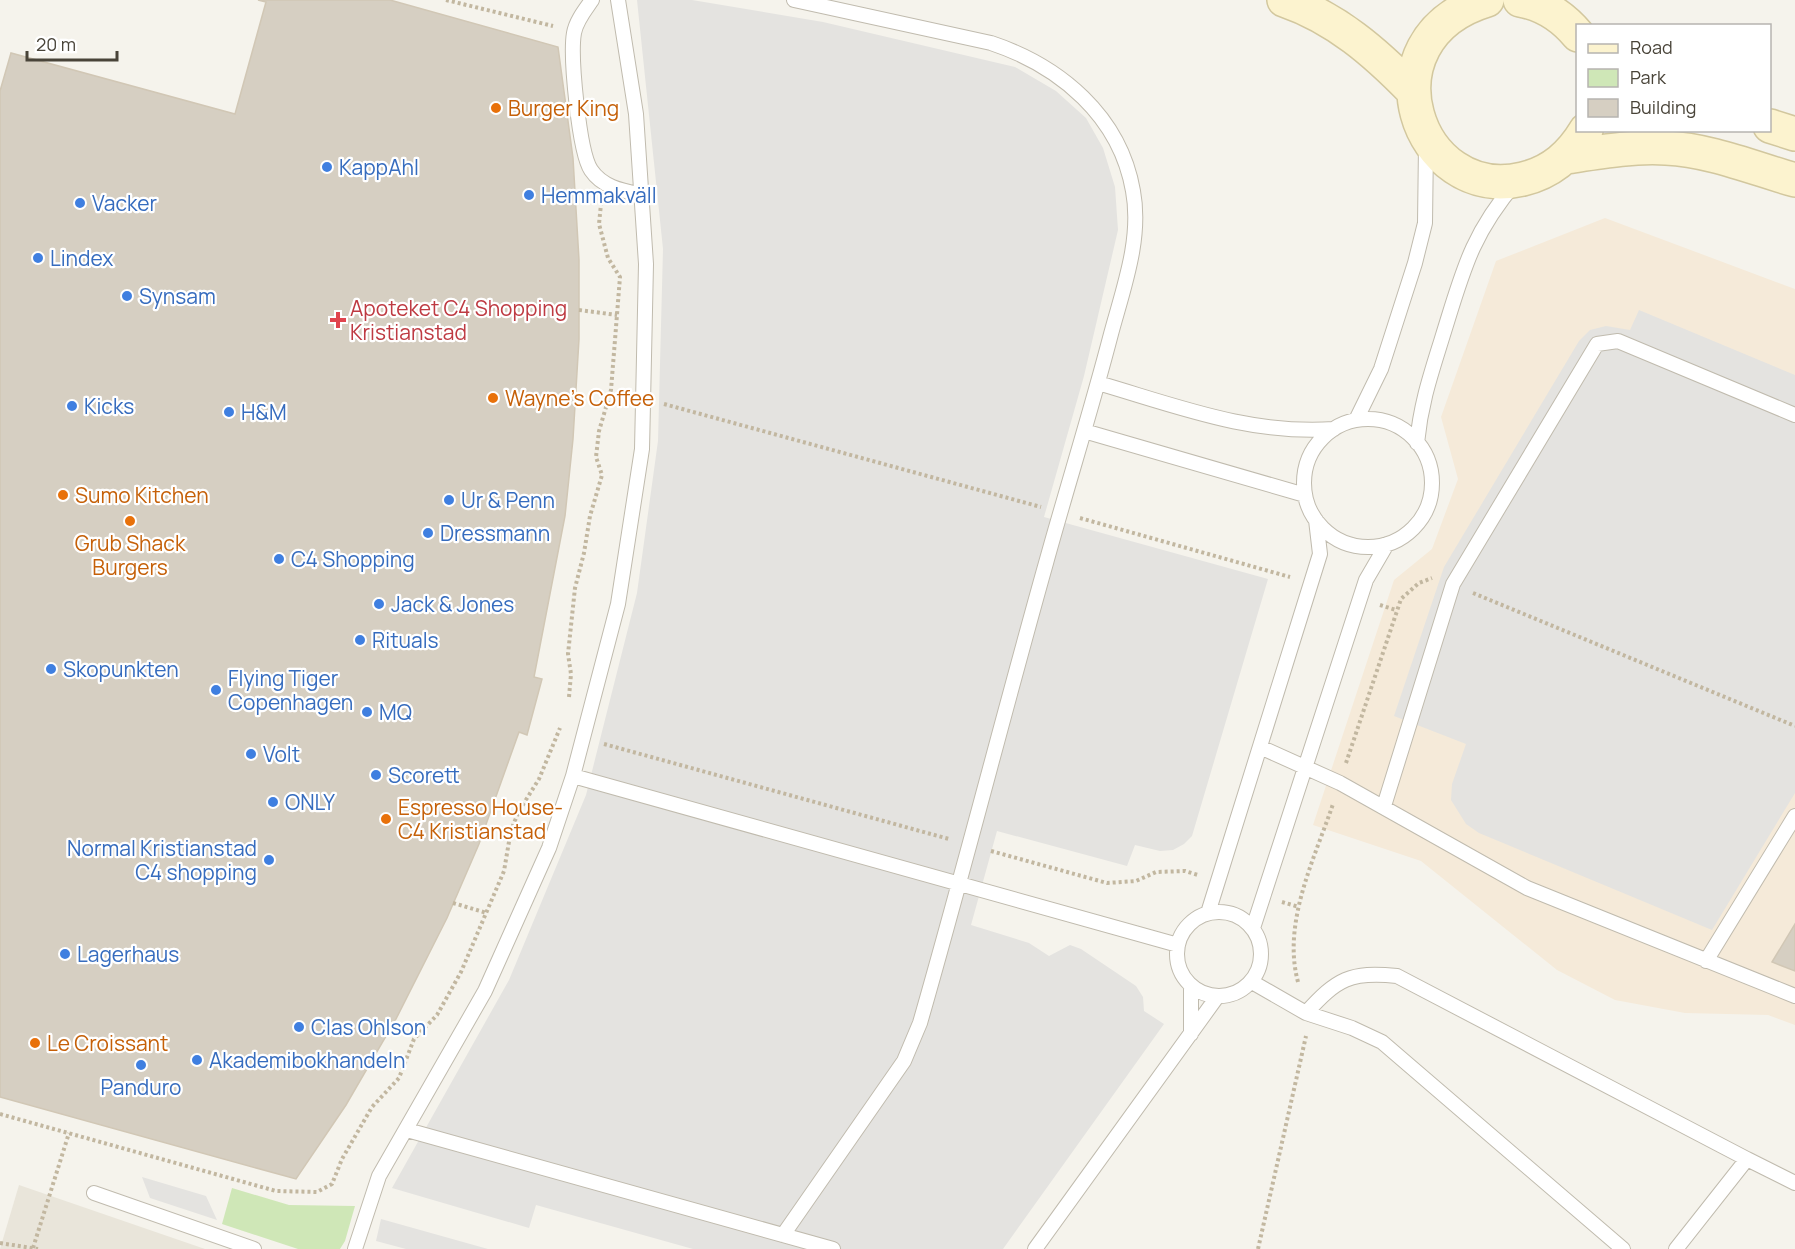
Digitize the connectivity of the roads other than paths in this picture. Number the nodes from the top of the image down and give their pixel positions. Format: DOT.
graph roads {
  1 [pos="592,0"];
  2 [pos="618,0"];
  3 [pos="794,0"];
  4 [pos="1284,0"];
  5 [pos="1520,0"];
  6 [pos="1467,2"];
  7 [pos="1576,33"];
  8 [pos="1413,90"];
  9 [pos="1771,126"];
  10 [pos="1585,132"];
  11 [pos="1795,134"];
  12 [pos="1426,137"];
  13 [pos="1566,157"];
  14 [pos="1518,180"];
  15 [pos="1795,180"];
  16 [pos="643,195"];
  17 [pos="1098,383"];
  18 [pos="1795,415"];
  19 [pos="1356,420"];
  20 [pos="1334,429"];
  21 [pos="1084,431"];
  22 [pos="1418,443"];
  23 [pos="1305,495"];
  24 [pos="1316,520"];
  25 [pos="1387,544"];
  26 [pos="1260,747"];
  27 [pos="1305,766"];
  28 [pos="573,776"];
  29 [pos="1384,806"];
  30 [pos="1795,816"];
  31 [pos="960,883"];
  32 [pos="1208,913"];
  33 [pos="1253,928"];
  34 [pos="1178,945"];
  35 [pos="1706,961"];
  36 [pos="1252,982"];
  37 [pos="1191,986"];
  38 [pos="1795,996"];
  39 [pos="1217,997"];
  40 [pos="1306,1013"];
  41 [pos="1191,1034"];
  42 [pos="407,1130"];
  43 [pos="1747,1159"];
  44 [pos="1795,1183"];
  45 [pos="94,1193"];
  46 [pos="783,1235"];
  47 [pos="254,1249"];
  48 [pos="355,1249"];
  49 [pos="833,1249"];
  50 [pos="1035,1249"];
  51 [pos="1623,1249"];
  52 [pos="1676,1249"];
  1 -- 16 [label="lane"];
  2 -- 16 [label="lane"];
  3 -- 17 [label="lane"];
  4 -- 8 [label="main road"];
  5 -- 7 [label="main road"];
  6 -- 8 [label="main road"];
  8 -- 12 [label="main road"];
  9 -- 11 [label="main road"];
  10 -- 13 [label="main road"];
  12 -- 14 [label="main road"];
  12 -- 19 [label="lane"];
  13 -- 14 [label="main road"];
  13 -- 15 [label="main road"];
  14 -- 22 [label="lane"];
  16 -- 28 [label="lane"];
  17 -- 20 [label="lane"];
  17 -- 21 [label="lane"];
  18 -- 29 [label="lane"];
  19 -- 20 [label="lane"];
  19 -- 22 [label="lane"];
  20 -- 23 [label="lane"];
  21 -- 23 [label="lane"];
  21 -- 31 [label="lane"];
  22 -- 25 [label="lane"];
  23 -- 24 [label="lane"];
  24 -- 25 [label="lane"];
  24 -- 26 [label="lane"];
  25 -- 27 [label="lane"];
  26 -- 27 [label="lane"];
  26 -- 32 [label="lane"];
  27 -- 29 [label="lane"];
  27 -- 33 [label="lane"];
  28 -- 31 [label="lane"];
  28 -- 42 [label="lane"];
  29 -- 35 [label="lane"];
  30 -- 35 [label="lane"];
  31 -- 34 [label="lane"];
  31 -- 46 [label="lane"];
  32 -- 33 [label="lane"];
  32 -- 34 [label="lane"];
  33 -- 36 [label="lane"];
  34 -- 37 [label="lane"];
  35 -- 38 [label="lane"];
  36 -- 39 [label="lane"];
  36 -- 40 [label="lane"];
  37 -- 39 [label="lane"];
  37 -- 41 [label="lane"];
  39 -- 41 [label="lane"];
  40 -- 43 [label="lane"];
  40 -- 51 [label="lane"];
  41 -- 50 [label="lane"];
  42 -- 46 [label="lane"];
  42 -- 48 [label="lane"];
  43 -- 44 [label="lane"];
  43 -- 52 [label="lane"];
  45 -- 47 [label="lane"];
  46 -- 49 [label="lane"];
}
